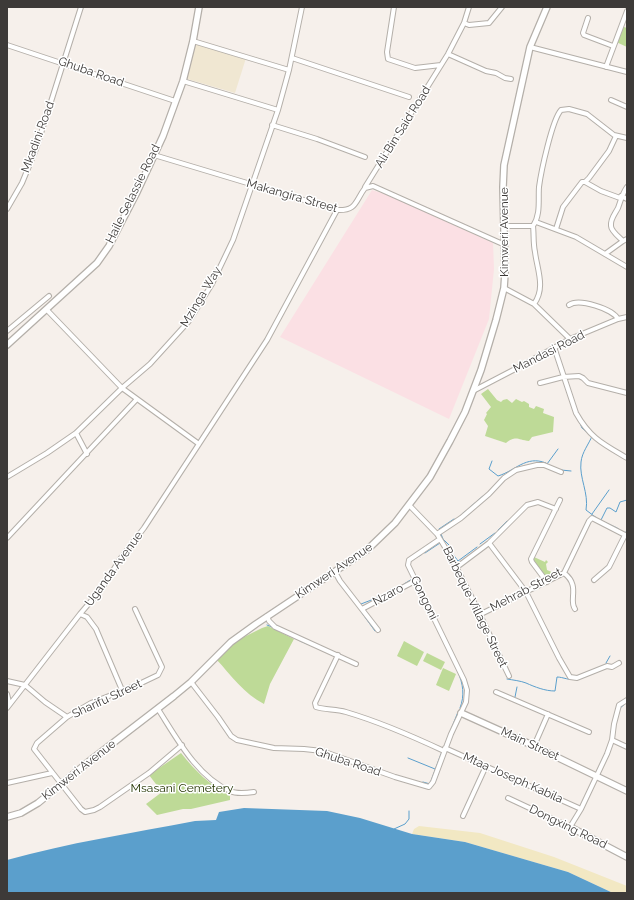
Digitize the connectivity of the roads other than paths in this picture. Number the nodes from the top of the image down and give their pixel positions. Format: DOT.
graph roads {
  1 [pos="81,7"];
  2 [pos="199,7"];
  3 [pos="302,7"];
  4 [pos="394,7"];
  5 [pos="469,7"];
  6 [pos="502,7"];
  7 [pos="547,7"];
  8 [pos="627,11"];
  9 [pos="588,18"];
  10 [pos="464,23"];
  11 [pos="193,41"];
  12 [pos="7,45"];
  13 [pos="530,46"];
  14 [pos="613,46"];
  15 [pos="448,54"];
  16 [pos="292,58"];
  17 [pos="64,63"];
  18 [pos="441,65"];
  19 [pos="606,67"];
  20 [pos="289,70"];
  21 [pos="627,72"];
  22 [pos="511,79"];
  23 [pos="183,81"];
  24 [pos="409,97"];
  25 [pos="611,100"];
  26 [pos="175,101"];
  27 [pos="627,107"];
  28 [pos="278,110"];
  29 [pos="272,125"];
  30 [pos="616,136"];
  31 [pos="627,138"];
  32 [pos="154,155"];
  33 [pos="365,157"];
  34 [pos="585,182"];
  35 [pos="252,185"];
  36 [pos="627,187"];
  37 [pos="365,188"];
  38 [pos="620,197"];
  39 [pos="627,199"];
  40 [pos="7,209"];
  41 [pos="337,210"];
  42 [pos="536,222"];
  43 [pos="504,226"];
  44 [pos="533,226"];
  45 [pos="556,229"];
  46 [pos="625,240"];
  47 [pos="505,245"];
  48 [pos="605,254"];
  49 [pos="627,267"];
  50 [pos="504,288"];
  51 [pos="49,296"];
  52 [pos="534,304"];
  53 [pos="569,305"];
  54 [pos="47,310"];
  55 [pos="627,318"];
  56 [pos="618,319"];
  57 [pos="7,331"];
  58 [pos="570,339"];
  59 [pos="7,345"];
  60 [pos="554,347"];
  61 [pos="563,377"];
  62 [pos="540,382"];
  63 [pos="122,388"];
  64 [pos="472,391"];
  65 [pos="627,393"];
  66 [pos="137,399"];
  67 [pos="76,433"];
  68 [pos="199,444"];
  69 [pos="87,454"];
  70 [pos="627,458"];
  71 [pos="561,472"];
  72 [pos="7,477"];
  73 [pos="560,500"];
  74 [pos="409,505"];
  75 [pos="556,509"];
  76 [pos="437,534"];
  77 [pos="626,535"];
  78 [pos="7,538"];
  79 [pos="440,539"];
  80 [pos="489,543"];
  81 [pos="457,568"];
  82 [pos="335,572"];
  83 [pos="564,573"];
  84 [pos="594,580"];
  85 [pos="415,581"];
  86 [pos="547,582"];
  87 [pos="526,592"];
  88 [pos="135,609"];
  89 [pos="362,609"];
  90 [pos="575,609"];
  91 [pos="80,614"];
  92 [pos="479,614"];
  93 [pos="267,616"];
  94 [pos="378,630"];
  95 [pos="338,655"];
  96 [pos="619,663"];
  97 [pos="356,664"];
  98 [pos="509,676"];
  99 [pos="7,681"];
  100 [pos="190,682"];
  101 [pos="25,685"];
  102 [pos="122,690"];
  103 [pos="496,692"];
  104 [pos="7,694"];
  105 [pos="627,700"];
  106 [pos="8,707"];
  107 [pos="158,709"];
  108 [pos="461,713"];
  109 [pos="548,714"];
  110 [pos="67,717"];
  111 [pos="589,732"];
  112 [pos="612,740"];
  113 [pos="182,745"];
  114 [pos="534,746"];
  115 [pos="627,747"];
  116 [pos="445,749"];
  117 [pos="486,766"];
  118 [pos="52,773"];
  119 [pos="597,777"];
  120 [pos="7,783"];
  121 [pos="61,784"];
  122 [pos="627,791"];
  123 [pos="254,792"];
  124 [pos="508,798"];
  125 [pos="581,809"];
  126 [pos="463,816"];
  127 [pos="7,817"];
  128 [pos="570,827"];
  129 [pos="627,857"];
  1 -- 17 [label="street, Mkadini Road"];
  2 -- 11 [label="street, Haile Selassie Road"];
  3 -- 16 [label="street, Mzinga Way"];
  4 -- 18 [label="street, Ali Bin Said Road"];
  5 -- 10 [label="street, Ali Bin Said Road"];
  6 -- 10 [label="street"];
  7 -- 13 [label="street, Kimweri Avenue"];
  8 -- 14 [label="street"];
  9 -- 14 [label="street"];
  10 -- 15 [label="street, Ali Bin Said Road"];
  11 -- 20 [label="street"];
  11 -- 23 [label="street, Haile Selassie Road"];
  12 -- 17 [label="street, Ghuba Road"];
  13 -- 19 [label="street"];
  13 -- 43 [label="street, Kimweri Avenue"];
  14 -- 19 [label="street"];
  15 -- 18 [label="street, Ali Bin Said Road"];
  15 -- 22 [label="street"];
  16 -- 20 [label="street, Mzinga Way"];
  16 -- 24 [label="street, Ali Bin Said Road"];
  17 -- 26 [label="street, Ghuba Road"];
  17 -- 40 [label="street, Mkadini Road"];
  18 -- 37 [label="street, Ali Bin Said Road"];
  19 -- 21 [label="street"];
  20 -- 28 [label="street, Mzinga Way"];
  23 -- 26 [label="street, Haile Selassie Road"];
  23 -- 28 [label="street"];
  25 -- 27 [label="street"];
  26 -- 32 [label="street, Haile Selassie Road"];
  28 -- 29 [label="street, Mzinga Way"];
  29 -- 33 [label="street"];
  29 -- 35 [label="street, Mzinga Way"];
  30 -- 31 [label="street"];
  30 -- 34 [label="street"];
  30 -- 42 [label="street"];
  32 -- 35 [label="street, Makangira Street"];
  32 -- 54 [label="street, Haile Selassie Road"];
  34 -- 38 [label="street"];
  34 -- 45 [label="street"];
  35 -- 41 [label="street, Makangira Street"];
  35 -- 63 [label="street, Mzinga Way"];
  36 -- 38 [label="street"];
  37 -- 41 [label="street, Makangira Street"];
  37 -- 47 [label="street"];
  38 -- 39 [label="street"];
  38 -- 46 [label="street"];
  41 -- 68 [label="street, Uganda Avenue"];
  42 -- 44 [label="street"];
  42 -- 45 [label="street"];
  43 -- 44 [label="street"];
  43 -- 47 [label="street, Kimweri Avenue"];
  44 -- 52 [label="street"];
  45 -- 48 [label="street"];
  46 -- 48 [label="street"];
  47 -- 50 [label="street, Kimweri Avenue"];
  48 -- 49 [label="street"];
  50 -- 52 [label="street"];
  50 -- 64 [label="street, Kimweri Avenue"];
  51 -- 57 [label="street"];
  52 -- 58 [label="street"];
  53 -- 56 [label="street"];
  54 -- 59 [label="street, Haile Selassie Road"];
  54 -- 63 [label="street"];
  55 -- 56 [label="street, Mandasi Road"];
  56 -- 58 [label="street, Mandasi Road"];
  58 -- 60 [label="street, Mandasi Road"];
  60 -- 61 [label="street"];
  60 -- 64 [label="street, Mandasi Road"];
  61 -- 62 [label="street"];
  61 -- 65 [label="street"];
  61 -- 70 [label="street"];
  63 -- 66 [label="street"];
  63 -- 67 [label="street, Mzinga Way"];
  64 -- 74 [label="street, Kimweri Avenue"];
  66 -- 68 [label="street"];
  66 -- 69 [label="street"];
  67 -- 69 [label="street"];
  67 -- 72 [label="street, Mzinga Way"];
  68 -- 91 [label="street, Uganda Avenue"];
  69 -- 78 [label="street"];
  71 -- 76 [label="street"];
  73 -- 75 [label="street"];
  74 -- 76 [label="street"];
  74 -- 82 [label="street, Kimweri Avenue"];
  75 -- 80 [label="street"];
  75 -- 86 [label="street"];
  76 -- 79 [label="street"];
  77 -- 83 [label="street, Mehrab Street"];
  77 -- 84 [label="street"];
  79 -- 81 [label="street, Barbeque Village Street"];
  79 -- 85 [label="street, Gongoni"];
  80 -- 81 [label="street"];
  80 -- 87 [label="street"];
  81 -- 92 [label="street, Barbeque Village Street"];
  82 -- 89 [label="street"];
  82 -- 93 [label="street, Kimweri Avenue"];
  83 -- 86 [label="street, Mehrab Street"];
  83 -- 90 [label="street"];
  85 -- 89 [label="street, Nzaro"];
  85 -- 108 [label="street, Gongoni"];
  86 -- 87 [label="street, Mehrab Street"];
  87 -- 92 [label="street, Mehrab Street"];
  87 -- 96 [label="street"];
  88 -- 102 [label="street, Sharifu Street"];
  89 -- 94 [label="street"];
  91 -- 101 [label="street, Uganda Avenue"];
  91 -- 102 [label="street"];
  92 -- 98 [label="street, Barbeque Village Street"];
  93 -- 95 [label="street"];
  93 -- 100 [label="street, Kimweri Avenue"];
  95 -- 97 [label="street"];
  95 -- 116 [label="street, Mtaa Joseph Kabila"];
  99 -- 101 [label="street"];
  100 -- 107 [label="street, Kimweri Avenue"];
  100 -- 116 [label="street, Ghuba Road"];
  101 -- 106 [label="street, Uganda Avenue"];
  101 -- 110 [label="street"];
  102 -- 110 [label="street, Sharifu Street"];
  103 -- 109 [label="street"];
  104 -- 106 [label="street"];
  105 -- 112 [label="street"];
  107 -- 113 [label="street"];
  107 -- 121 [label="street, Kimweri Avenue"];
  108 -- 114 [label="street, Main Street"];
  108 -- 116 [label="street, Ghuba Road"];
  109 -- 111 [label="street"];
  109 -- 114 [label="street"];
  110 -- 118 [label="street, Sharifu Street"];
  112 -- 115 [label="street"];
  112 -- 119 [label="street"];
  113 -- 121 [label="street, Sharifu Street"];
  113 -- 123 [label="street"];
  114 -- 119 [label="street, Main Street"];
  116 -- 117 [label="street, Mtaa Joseph Kabila"];
  117 -- 125 [label="street, Mtaa Joseph Kabila"];
  117 -- 126 [label="street"];
  118 -- 120 [label="street"];
  118 -- 121 [label="street, Sharifu Street"];
  119 -- 122 [label="street"];
  119 -- 125 [label="street"];
  121 -- 127 [label="street, Kimweri Avenue"];
  124 -- 128 [label="street, Dongxing Road"];
  125 -- 128 [label="street"];
  128 -- 129 [label="street, Dongxing Road"];
}
